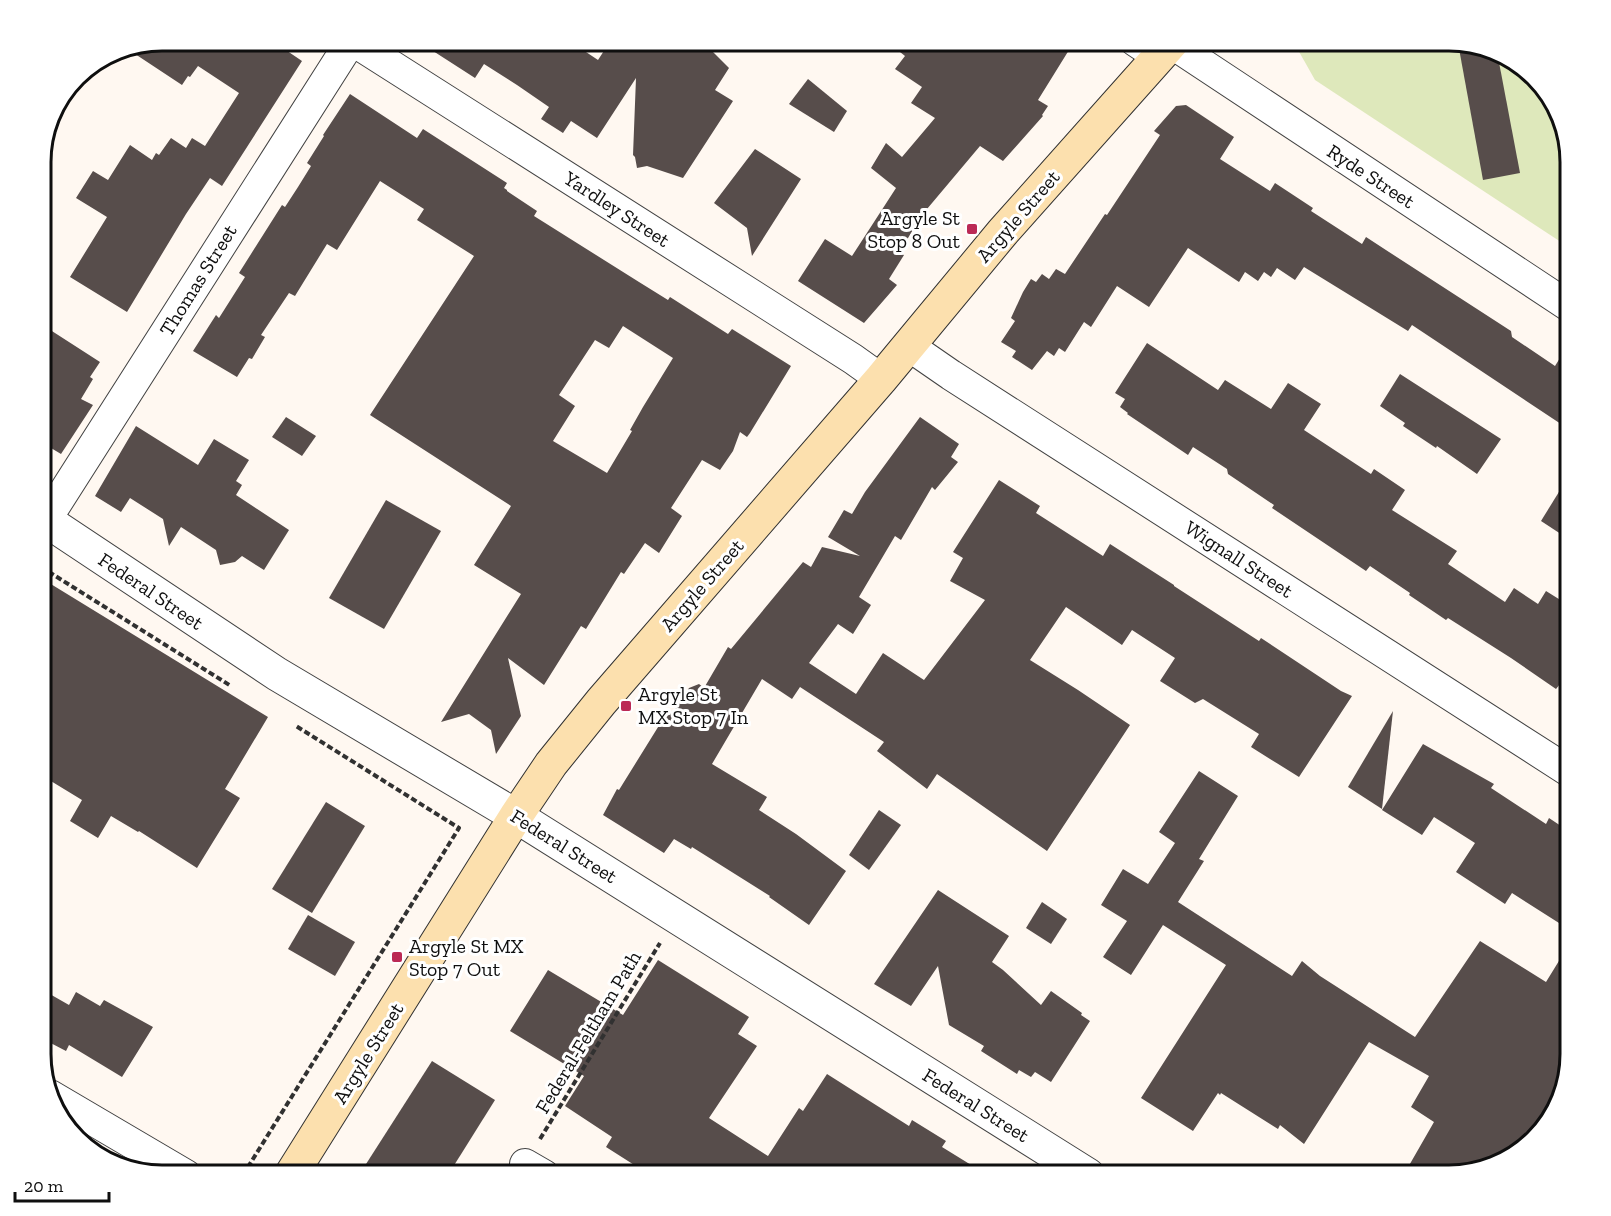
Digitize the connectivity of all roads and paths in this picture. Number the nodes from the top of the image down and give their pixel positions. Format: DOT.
graph roads {
  1 [pos="345,51"];
  2 [pos="369,51"];
  3 [pos="1155,51"];
  4 [pos="1169,51"];
  5 [pos="1560,301"];
  6 [pos="909,346"];
  7 [pos="881,379"];
  8 [pos="51,507"];
  9 [pos="51,524"];
  10 [pos="1560,766"];
  11 [pos="516,816"];
  12 [pos="459,828"];
  13 [pos="676,916"];
  14 [pos="62,1102"];
  15 [pos="168,1165"];
  16 [pos="250,1165"];
  17 [pos="298,1165"];
  18 [pos="538,1165"];
  19 [pos="1071,1165"];
  1 -- 8 [label="street, Thomas Street"];
  2 -- 7 [label="street, Yardley Street"];
  3 -- 6 [label="main road, Argyle Street"];
  4 -- 5 [label="street, Ryde Street"];
  6 -- 7 [label="main road, Argyle Street"];
  6 -- 10 [label="street, Wignall Street"];
  7 -- 11 [label="main road, Argyle Street"];
  9 -- 11 [label="street, Federal Street"];
  11 -- 13 [label="street, Federal Street"];
  11 -- 17 [label="main road, Argyle Street"];
  12 -- 16 [label="path"];
  13 -- 18 [label="path, Federal-Feltham Path"];
  13 -- 19 [label="street, Federal Street"];
  14 -- 15 [label="street"];
}
